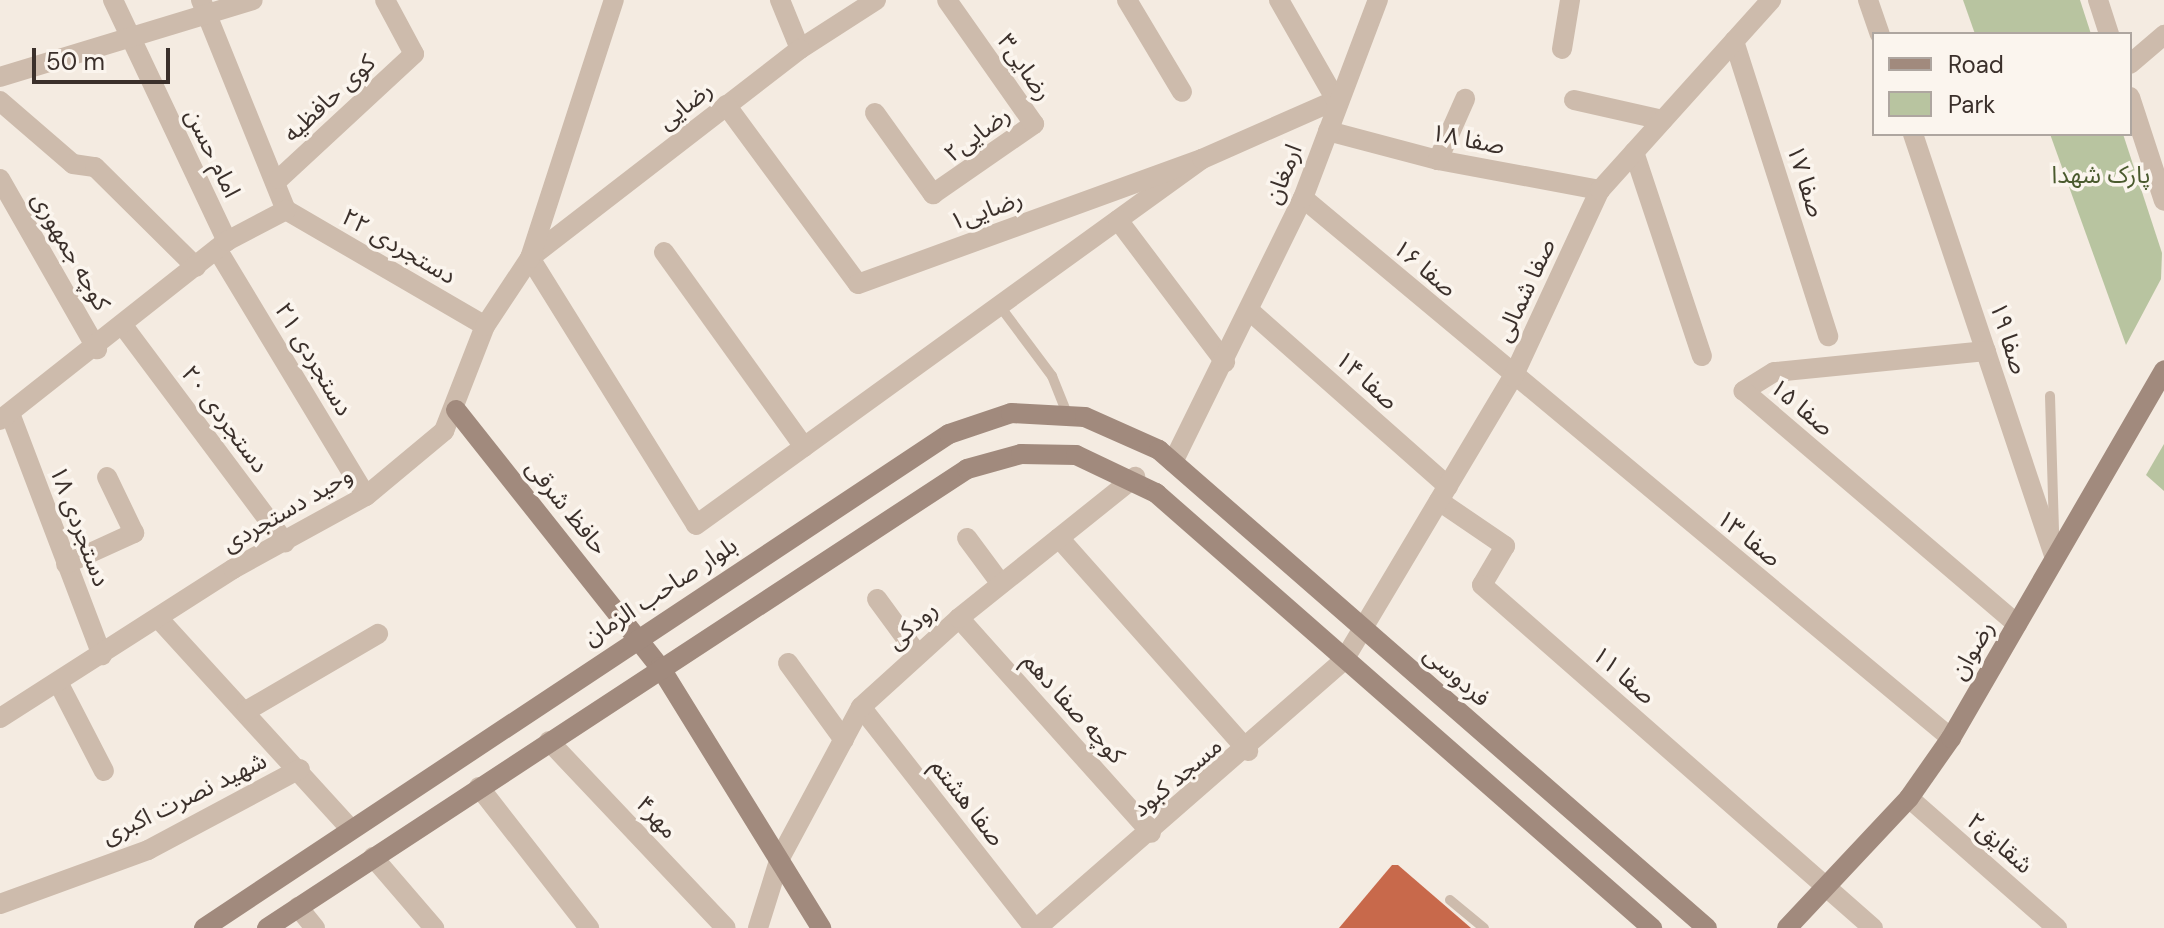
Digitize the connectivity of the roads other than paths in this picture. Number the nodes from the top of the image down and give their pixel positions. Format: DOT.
graph roads {
  1 [pos="113,0"];
  2 [pos="253,0"];
  3 [pos="385,0"];
  4 [pos="614,0"];
  5 [pos="780,0"];
  6 [pos="876,0"];
  7 [pos="947,0"];
  8 [pos="1127,0"];
  9 [pos="1279,0"];
  10 [pos="1378,0"];
  11 [pos="1570,0"];
  12 [pos="1771,0"];
  13 [pos="1868,0"];
  14 [pos="2098,0"];
  15 [pos="204,8"];
  16 [pos="1879,32"];
  17 [pos="2108,32"];
  18 [pos="2164,35"];
  19 [pos="129,39"];
  20 [pos="1734,41"];
  21 [pos="800,49"];
  22 [pos="1562,49"];
  23 [pos="2132,62"];
  24 [pos="0,77"];
  25 [pos="1182,92"];
  26 [pos="1465,99"];
  27 [pos="1336,100"];
  28 [pos="1574,100"];
  29 [pos="0,101"];
  30 [pos="2132,103"];
  31 [pos="726,105"];
  32 [pos="875,113"];
  33 [pos="1663,120"];
  34 [pos="1034,124"];
  35 [pos="1328,131"];
  36 [pos="1914,136"];
  37 [pos="1634,152"];
  38 [pos="1202,159"];
  39 [pos="1438,160"];
  40 [pos="0,179"];
  41 [pos="279,179"];
  42 [pos="1600,190"];
  43 [pos="1303,198"];
  44 [pos="2164,201"];
  45 [pos="286,210"];
  46 [pos="1118,220"];
  47 [pos="222,245"];
  48 [pos="664,252"];
  49 [pos="530,258"];
  50 [pos="196,267"];
  51 [pos="999,305"];
  52 [pos="1251,312"];
  53 [pos="485,326"];
  54 [pos="124,327"];
  55 [pos="1828,336"];
  56 [pos="97,349"];
  57 [pos="1986,351"];
  58 [pos="1702,356"];
  59 [pos="1225,362"];
  60 [pos="2164,370"];
  61 [pos="1513,377"];
  62 [pos="2050,396"];
  63 [pos="456,410"];
  64 [pos="1068,416"];
  65 [pos="6,418"];
  66 [pos="804,447"];
  67 [pos="1173,462"];
  68 [pos="107,477"];
  69 [pos="1135,477"];
  70 [pos="1443,494"];
  71 [pos="366,496"];
  72 [pos="967,538"];
  73 [pos="1059,538"];
  74 [pos="285,542"];
  75 [pos="2055,558"];
  76 [pos="66,564"];
  77 [pos="1001,584"];
  78 [pos="877,599"];
  79 [pos="158,618"];
  80 [pos="959,618"];
  81 [pos="2017,624"];
  82 [pos="1362,629"];
  83 [pos="378,634"];
  84 [pos="638,636"];
  85 [pos="102,655"];
  86 [pos="918,655"];
  87 [pos="1344,660"];
  88 [pos="788,663"];
  89 [pos="660,667"];
  90 [pos="58,682"];
  91 [pos="861,707"];
  92 [pos="246,711"];
  93 [pos="0,718"];
  94 [pos="1951,738"];
  95 [pos="844,740"];
  96 [pos="549,741"];
  97 [pos="1248,751"];
  98 [pos="300,769"];
  99 [pos="104,771"];
  100 [pos="479,787"];
  101 [pos="1909,798"];
  102 [pos="351,829"];
  103 [pos="1151,833"];
  104 [pos="373,857"];
  105 [pos="780,858"];
  106 [pos="1826,886"];
  107 [pos="1450,900"];
  108 [pos="0,904"];
  109 [pos="298,907"];
  110 [pos="204,928"];
  111 [pos="267,928"];
  112 [pos="315,928"];
  113 [pos="434,928"];
  114 [pos="589,928"];
  115 [pos="726,928"];
  116 [pos="758,928"];
  117 [pos="821,928"];
  118 [pos="1035,928"];
  119 [pos="1484,928"];
  120 [pos="1652,928"];
  121 [pos="1707,928"];
  122 [pos="1787,928"];
  123 [pos="1873,928"];
  124 [pos="2057,928"];
  1 -- 19 [label="street, امام حسن"];
  2 -- 15 [label="street"];
  3 -- 41 [label="street, کوی حافظیه"];
  4 -- 49 [label="street, وحید دستجردی"];
  5 -- 21 [label="street"];
  6 -- 21 [label="street, رضایی"];
  7 -- 34 [label="street, رضایی۳"];
  8 -- 25 [label="street"];
  9 -- 27 [label="street"];
  10 -- 27 [label="street, ارمغان"];
  11 -- 22 [label="street"];
  12 -- 20 [label="street, صفا شمالی"];
  13 -- 16 [label="street"];
  14 -- 17 [label="street"];
  15 -- 19 [label="street"];
  15 -- 41 [label="street, امام حسن"];
  18 -- 23 [label="street"];
  19 -- 24 [label="street"];
  19 -- 47 [label="street, امام حسن"];
  20 -- 33 [label="street, صفا شمالی"];
  20 -- 55 [label="street, صفا ۱۷"];
  21 -- 31 [label="street, رضایی"];
  26 -- 39 [label="street"];
  27 -- 35 [label="street, ارمغان"];
  27 -- 38 [label="street, رضایی۱"];
  28 -- 33 [label="street"];
  29 -- 50 [label="street"];
  30 -- 44 [label="street"];
  31 -- 38 [label="street, رضایی۱"];
  31 -- 49 [label="street, رضایی"];
  32 -- 34 [label="street, رضایی۲"];
  33 -- 37 [label="street, صفا شمالی"];
  35 -- 39 [label="street, صفا ۱۸"];
  35 -- 43 [label="street, ارمغان"];
  36 -- 57 [label="street, صفا ۱۹"];
  37 -- 42 [label="street, صفا شمالی"];
  37 -- 58 [label="street"];
  38 -- 46 [label="street"];
  39 -- 42 [label="street, صفا ۱۸"];
  40 -- 56 [label="street, کوچه جمهوری"];
  41 -- 45 [label="street, امام حسن"];
  42 -- 61 [label="street, صفا شمالی"];
  43 -- 52 [label="street, ارمغان"];
  43 -- 61 [label="street, صفا ۱۶"];
  45 -- 47 [label="street"];
  45 -- 53 [label="street, دستجردی ۲۲"];
  46 -- 51 [label="street"];
  46 -- 59 [label="street"];
  47 -- 50 [label="street"];
  47 -- 71 [label="street, دستجردی ۲۱"];
  48 -- 66 [label="street"];
  49 -- 53 [label="street, وحید دستجردی"];
  49 -- 66 [label="street"];
  50 -- 54 [label="street"];
  51 -- 64 [label="lane"];
  51 -- 66 [label="street"];
  52 -- 59 [label="street, ارمغان"];
  52 -- 70 [label="street, صفا ۱۴"];
  53 -- 63 [label="street, وحید دستجردی"];
  54 -- 56 [label="street"];
  54 -- 74 [label="street, دستجردی ۲۰"];
  56 -- 65 [label="street"];
  57 -- 75 [label="street, صفا ۱۹"];
  57 -- 81 [label="street, صفا ۱۵"];
  59 -- 67 [label="street, ارمغان"];
  60 -- 75 [label="main road, رضوان"];
  61 -- 70 [label="street, صفا شمالی"];
  61 -- 94 [label="street, صفا ۱۳"];
  62 -- 75 [label="lane"];
  63 -- 71 [label="street, وحید دستجردی"];
  63 -- 84 [label="main road, حافظ شرقی"];
  64 -- 67 [label="main road, بلوار صاحب الزمان"];
  64 -- 84 [label="main road, بلوار صاحب الزمان"];
  65 -- 76 [label="street, دستجردی ۱۸"];
  67 -- 82 [label="main road, فردوسی"];
  68 -- 76 [label="street"];
  69 -- 73 [label="street, رودکی"];
  69 -- 87 [label="main road"];
  69 -- 89 [label="main road"];
  70 -- 82 [label="street, صفا شمالی"];
  70 -- 106 [label="street, صفا ۱۱"];
  71 -- 74 [label="street, وحید دستجردی"];
  72 -- 77 [label="street"];
  73 -- 77 [label="street, رودکی"];
  73 -- 97 [label="street"];
  74 -- 79 [label="street, وحید دستجردی"];
  75 -- 81 [label="main road, رضوان"];
  76 -- 85 [label="street, دستجردی ۱۸"];
  77 -- 80 [label="street, رودکی"];
  78 -- 86 [label="street"];
  79 -- 85 [label="street, وحید دستجردی"];
  79 -- 92 [label="street"];
  80 -- 86 [label="street, رودکی"];
  80 -- 103 [label="street, کوچه صفا دهم"];
  81 -- 94 [label="main road, رضوان"];
  82 -- 87 [label="street, مسجد کبود"];
  82 -- 121 [label="main road, فردوسی"];
  83 -- 92 [label="street"];
  84 -- 89 [label="main road, حافظ شرقی"];
  84 -- 102 [label="main road, بلوار صاحب الزمان"];
  85 -- 90 [label="street, وحید دستجردی"];
  86 -- 91 [label="street, رودکی"];
  87 -- 97 [label="street, مسجد کبود"];
  87 -- 120 [label="main road"];
  88 -- 95 [label="street"];
  89 -- 96 [label="main road"];
  89 -- 105 [label="main road"];
  90 -- 93 [label="street, وحید دستجردی"];
  90 -- 99 [label="street"];
  91 -- 95 [label="street, رودکی"];
  91 -- 118 [label="street, صفا هشتم"];
  92 -- 98 [label="street"];
  94 -- 101 [label="main road, رضوان"];
  95 -- 105 [label="street, رودکی"];
  96 -- 100 [label="main road"];
  96 -- 115 [label="street, مهر۴"];
  97 -- 103 [label="street, مسجد کبود"];
  98 -- 102 [label="street"];
  98 -- 108 [label="street, شهید نصرت اکبری"];
  100 -- 104 [label="main road"];
  100 -- 114 [label="street"];
  101 -- 106 [label="main road, رضوان"];
  101 -- 124 [label="street, شقایق۲"];
  102 -- 110 [label="main road, بلوار صاحب الزمان"];
  103 -- 118 [label="street, مسجد کبود"];
  104 -- 109 [label="main road"];
  104 -- 113 [label="street"];
  105 -- 116 [label="street, رودکی"];
  105 -- 117 [label="main road"];
  106 -- 122 [label="main road, رضوان"];
  106 -- 123 [label="street"];
  107 -- 119 [label="lane"];
  109 -- 111 [label="main road"];
  109 -- 112 [label="street"];
}
